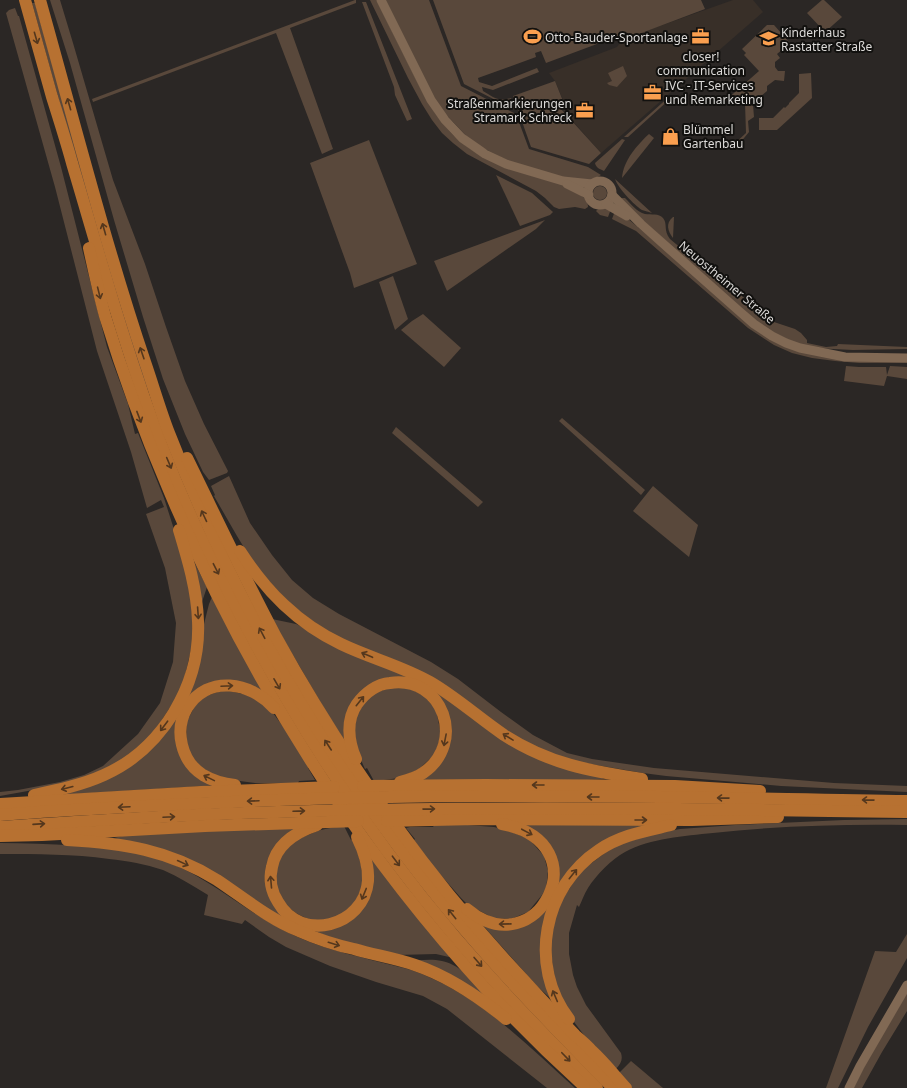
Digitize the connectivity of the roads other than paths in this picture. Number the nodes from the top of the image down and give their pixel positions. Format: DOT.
graph roads {
  1 [pos="25,0"];
  2 [pos="40,0"];
  3 [pos="381,0"];
  4 [pos="563,181"];
  5 [pos="592,184"];
  6 [pos="588,195"];
  7 [pos="612,195"];
  8 [pos="606,204"];
  9 [pos="641,224"];
  10 [pos="907,352"];
  11 [pos="827,354"];
  12 [pos="907,358"];
  13 [pos="186,495"];
  14 [pos="213,511"];
  15 [pos="286,722"];
  16 [pos="362,777"];
  17 [pos="385,786"];
  18 [pos="675,786"];
  19 [pos="260,789"];
  20 [pos="818,800"];
  21 [pos="907,801"];
  22 [pos="0,803"];
  23 [pos="841,811"];
  24 [pos="907,812"];
  25 [pos="0,815"];
  26 [pos="476,819"];
  27 [pos="692,820"];
  28 [pos="327,822"];
  29 [pos="0,827"];
  30 [pos="356,830"];
  31 [pos="42,835"];
  32 [pos="0,836"];
  33 [pos="451,896"];
  34 [pos="907,985"];
  35 [pos="592,1051"];
  36 [pos="550,1055"];
  37 [pos="597,1081"];
  38 [pos="617,1085"];
  39 [pos="849,1088"];
  1 -- 13 [label="highway, one-way"];
  13 -- 2 [label="highway, one-way"];
  3 -- 4 [label="main road, Neuostheimer Straße"];
  4 -- 5 [label="main road, Neuostheimer Straße"];
  4 -- 6 [label="main road, Neuostheimer Straße"];
  5 -- 6 [label="main road"];
  5 -- 7 [label="main road, Neuostheimer Straße"];
  6 -- 8 [label="main road, Neuostheimer Straße"];
  7 -- 8 [label="main road"];
  7 -- 9 [label="main road, Neuostheimer Straße"];
  8 -- 9 [label="main road, Neuostheimer Straße"];
  9 -- 11 [label="main road, Neuostheimer Straße"];
  10 -- 11 [label="main road, Neuostheimer Straße"];
  11 -- 12 [label="main road, Neuostheimer Straße"];
  13 -- 14 [label="highway"];
  13 -- 15 [label="highway"];
  13 -- 22 [label="highway, one-way"];
  37 -- 13 [label="highway, one-way"];
  13 -- 37 [label="highway, one-way"];
  14 -- 16 [label="highway"];
  18 -- 14 [label="highway, one-way"];
  19 -- 15 [label="highway, one-way"];
  15 -- 30 [label="highway"];
  16 -- 17 [label="highway, one-way"];
  16 -- 33 [label="highway"];
  18 -- 17 [label="highway, one-way"];
  17 -- 19 [label="highway"];
  18 -- 20 [label="highway"];
  19 -- 22 [label="highway"];
  21 -- 20 [label="highway, one-way"];
  20 -- 25 [label="highway, one-way"];
  23 -- 24 [label="highway"];
  23 -- 27 [label="highway"];
  29 -- 23 [label="highway, one-way"];
  26 -- 27 [label="highway, one-way"];
  26 -- 28 [label="highway"];
  26 -- 33 [label="highway, one-way"];
  35 -- 27 [label="highway, one-way"];
  30 -- 28 [label="highway, one-way"];
  28 -- 31 [label="highway"];
  30 -- 36 [label="highway"];
  31 -- 32 [label="highway"];
  31 -- 36 [label="highway, one-way"];
  33 -- 35 [label="highway"];
  34 -- 39 [label="main road"];
  35 -- 37 [label="highway"];
  36 -- 37 [label="highway"];
  37 -- 38 [label="highway"];
}
